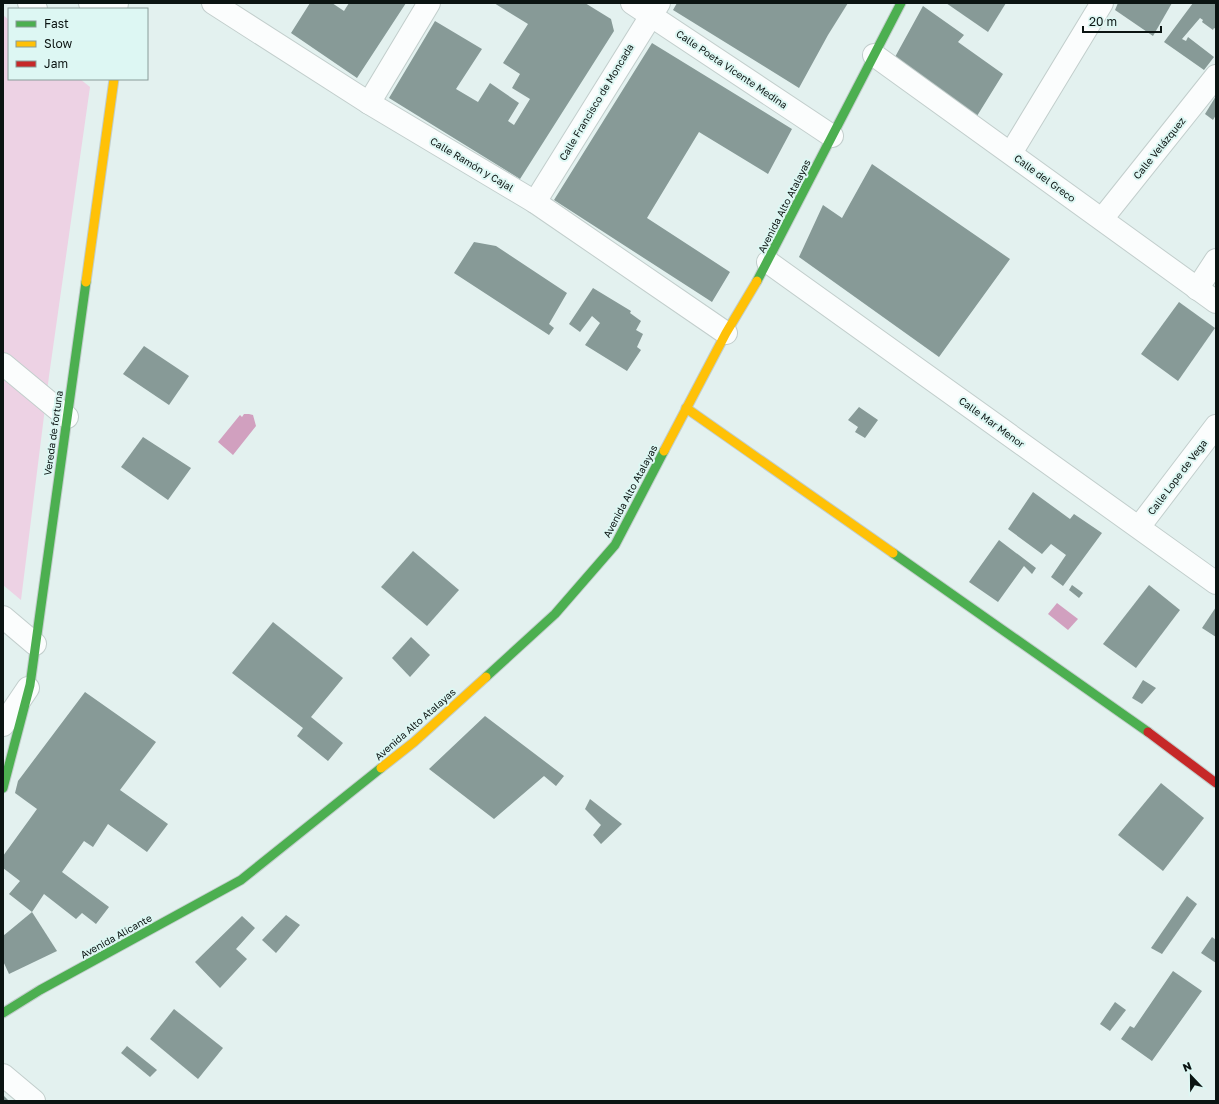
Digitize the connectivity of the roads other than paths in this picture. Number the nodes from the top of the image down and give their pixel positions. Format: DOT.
graph roads {
  1 [pos="429,3"];
  2 [pos="632,3"];
  3 [pos="901,3"];
  4 [pos="1102,3"];
  5 [pos="224,6"];
  6 [pos="654,9"];
  7 [pos="874,55"];
  8 [pos="1216,76"];
  9 [pos="114,80"];
  10 [pos="369,103"];
  11 [pos="832,136"];
  12 [pos="1011,153"];
  13 [pos="535,202"];
  14 [pos="1102,219"];
  15 [pos="1216,260"];
  16 [pos="768,262"];
  17 [pos="1197,289"];
  18 [pos="1216,302"];
  19 [pos="726,332"];
  20 [pos="3,364"];
  21 [pos="686,408"];
  22 [pos="67,417"];
  23 [pos="1216,426"];
  24 [pos="1139,527"];
  25 [pos="1216,583"];
  26 [pos="3,617"];
  27 [pos="35,644"];
  28 [pos="30,685"];
  29 [pos="3,725"];
  30 [pos="1216,783"];
  31 [pos="3,788"];
  32 [pos="241,880"];
  33 [pos="3,1013"];
  34 [pos="3,1074"];
  35 [pos="34,1101"];
  1 -- 10 [label="street"];
  2 -- 6 [label="street, Calle Poeta Vicente Medina"];
  3 -- 7 [label="main road, Avenida Alto Atalayas"];
  4 -- 12 [label="street"];
  5 -- 10 [label="street, Calle Ramón y Cajal"];
  6 -- 11 [label="street, Calle Poeta Vicente Medina"];
  6 -- 13 [label="street, Calle Francisco de Moncada"];
  7 -- 11 [label="main road, Avenida Alto Atalayas"];
  7 -- 12 [label="street, Calle del Greco"];
  8 -- 14 [label="street, Calle Velázquez"];
  9 -- 22 [label="main road, Vereda de fortuna"];
  10 -- 13 [label="street, Calle Ramón y Cajal"];
  11 -- 16 [label="main road, Avenida Alto Atalayas"];
  12 -- 14 [label="street, Calle del Greco"];
  13 -- 19 [label="street, Calle Ramón y Cajal"];
  14 -- 17 [label="street, Calle del Greco"];
  15 -- 17 [label="street"];
  16 -- 19 [label="main road, Avenida Alto Atalayas"];
  16 -- 24 [label="street, Calle Mar Menor"];
  17 -- 18 [label="street, Calle del Greco"];
  19 -- 21 [label="main road, Avenida Alto Atalayas"];
  20 -- 22 [label="street"];
  21 -- 30 [label="main road"];
  21 -- 32 [label="main road, Avenida Alto Atalayas"];
  22 -- 27 [label="main road, Vereda de fortuna"];
  23 -- 24 [label="street, Calle Lope de Vega"];
  24 -- 25 [label="street, Calle Mar Menor"];
  26 -- 27 [label="street"];
  27 -- 28 [label="main road, Vereda de fortuna"];
  28 -- 29 [label="street"];
  28 -- 31 [label="main road, Vereda de fortuna"];
  32 -- 33 [label="main road, Avenida Alicante"];
  34 -- 35 [label="street"];
}
